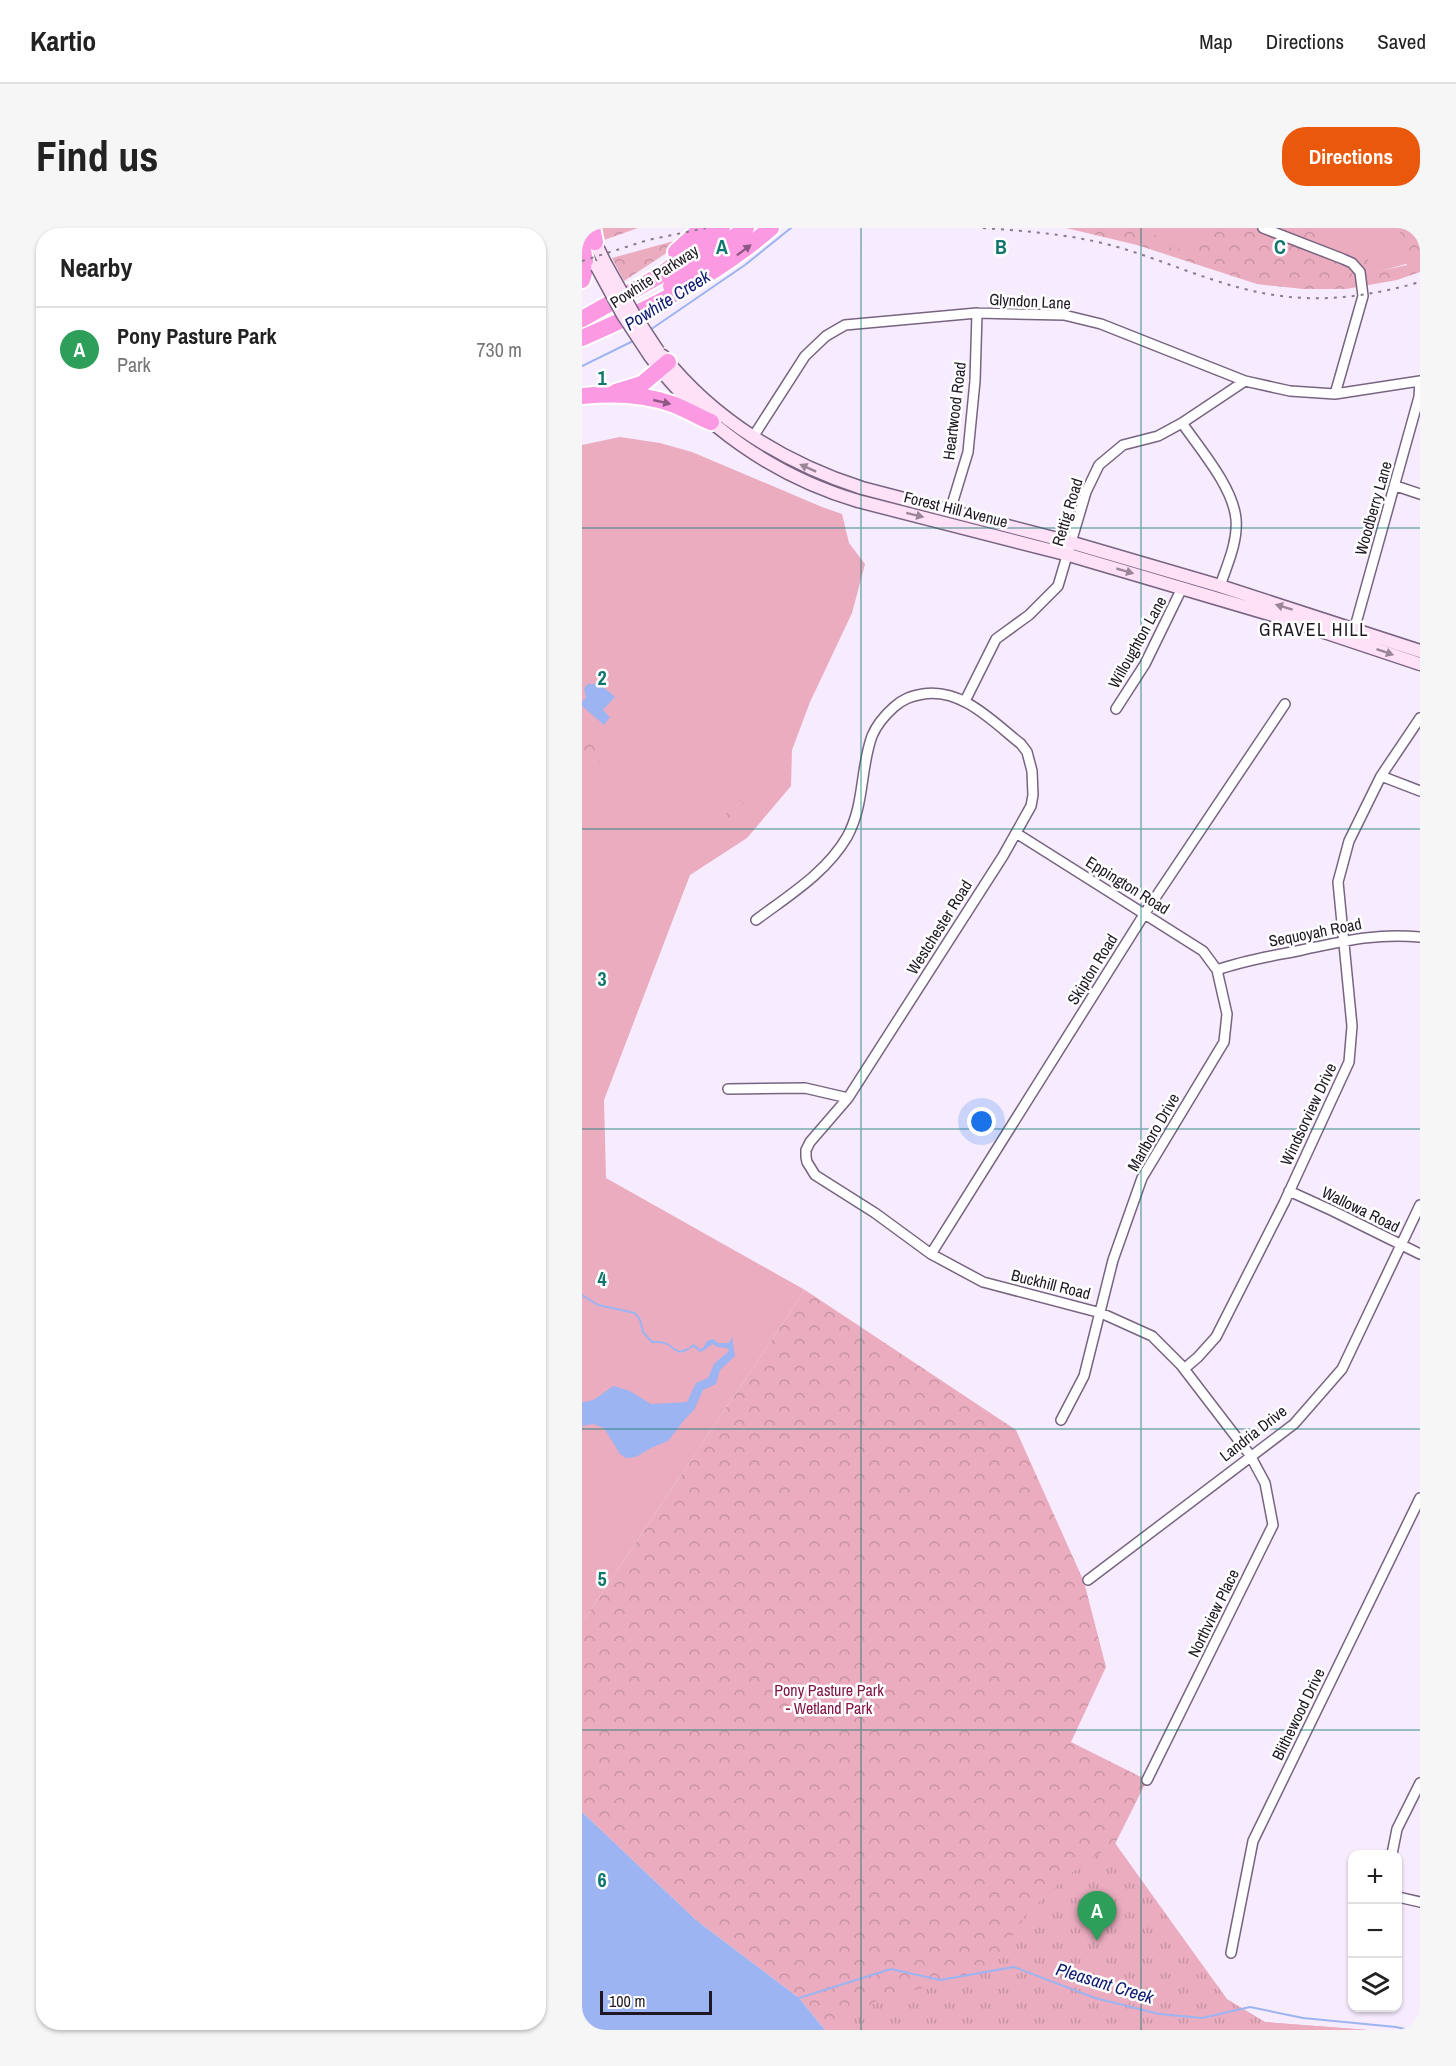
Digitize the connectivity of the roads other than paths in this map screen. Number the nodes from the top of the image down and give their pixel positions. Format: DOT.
graph roads {
  1 [pos="702,228"];
  2 [pos="722,228"];
  3 [pos="746,228"];
  4 [pos="771,228"];
  5 [pos="1263,228"];
  6 [pos="588,237"];
  7 [pos="582,280"];
  8 [pos="582,308"];
  9 [pos="640,311"];
  10 [pos="977,313"];
  11 [pos="582,319"];
  12 [pos="582,338"];
  13 [pos="659,359"];
  14 [pos="1245,381"];
  15 [pos="1420,381"];
  16 [pos="609,394"];
  17 [pos="1335,394"];
  18 [pos="582,396"];
  19 [pos="711,422"];
  20 [pos="1182,423"];
  21 [pos="753,437"];
  22 [pos="1395,486"];
  23 [pos="1420,494"];
  24 [pos="950,511"];
  25 [pos="1071,549"];
  26 [pos="1220,586"];
  27 [pos="1182,588"];
  28 [pos="1353,635"];
  29 [pos="1420,651"];
  30 [pos="1420,664"];
  31 [pos="965,701"];
  32 [pos="1285,704"];
  33 [pos="1116,709"];
  34 [pos="1420,718"];
  35 [pos="1381,776"];
  36 [pos="1420,792"];
  37 [pos="1016,833"];
  38 [pos="1145,913"];
  39 [pos="756,920"];
  40 [pos="1420,937"];
  41 [pos="1345,940"];
  42 [pos="1217,970"];
  43 [pos="728,1089"];
  44 [pos="848,1098"];
  45 [pos="815,1175"];
  46 [pos="1289,1191"];
  47 [pos="1420,1205"];
  48 [pos="1400,1245"];
  49 [pos="931,1254"];
  50 [pos="1420,1254"];
  51 [pos="1101,1313"];
  52 [pos="1184,1369"];
  53 [pos="1061,1420"];
  54 [pos="1250,1455"];
  55 [pos="1420,1498"];
  56 [pos="1088,1580"];
  57 [pos="1147,1780"];
  58 [pos="1420,1783"];
  59 [pos="1393,1850"];
  60 [pos="1402,1898"];
  61 [pos="1420,1902"];
  62 [pos="1231,1953"];
  1 -- 8 [label="highway"];
  2 -- 11 [label="highway, Powhite Parkway"];
  3 -- 9 [label="highway"];
  9 -- 4 [label="highway, Powhite Parkway, one-way"];
  5 -- 17 [label="street"];
  6 -- 7 [label="highway"];
  6 -- 13 [label="main road, Forest Hill Avenue, bridge"];
  9 -- 12 [label="highway, Powhite Parkway"];
  10 -- 14 [label="street, Glyndon Lane"];
  10 -- 21 [label="street, Glyndon Lane"];
  10 -- 24 [label="street, Heartwood Road"];
  13 -- 16 [label="highway"];
  13 -- 19 [label="main road, Forest Hill Avenue"];
  13 -- 21 [label="main road, Forest Hill Avenue"];
  14 -- 17 [label="street, Glyndon Lane"];
  14 -- 20 [label="street, Rettig Road"];
  15 -- 17 [label="street, Glyndon Lane"];
  15 -- 22 [label="street, Woodberry Lane"];
  16 -- 18 [label="highway"];
  16 -- 19 [label="highway, one-way"];
  19 -- 25 [label="main road, Forest Hill Avenue, one-way"];
  20 -- 25 [label="street, Rettig Road"];
  20 -- 26 [label="street"];
  24 -- 21 [label="main road, Forest Hill Avenue, one-way"];
  22 -- 23 [label="street"];
  22 -- 28 [label="street, Woodberry Lane"];
  24 -- 25 [label="main road, Forest Hill Avenue"];
  25 -- 26 [label="main road, Forest Hill Avenue"];
  25 -- 27 [label="main road, Forest Hill Avenue, one-way"];
  25 -- 31 [label="street, Rettig Road"];
  28 -- 26 [label="main road, Forest Hill Avenue, one-way"];
  27 -- 28 [label="main road, Forest Hill Avenue"];
  27 -- 33 [label="street, Willoughton Lane"];
  28 -- 29 [label="main road, Forest Hill Avenue"];
  28 -- 30 [label="main road, Forest Hill Avenue, one-way"];
  31 -- 37 [label="street, Westchester Road"];
  31 -- 39 [label="street"];
  32 -- 38 [label="street, Skipton Road"];
  34 -- 35 [label="street, Windsorview Drive"];
  35 -- 36 [label="street"];
  35 -- 41 [label="street, Windsorview Drive"];
  37 -- 38 [label="street, Eppington Road"];
  37 -- 44 [label="street, Westchester Road"];
  38 -- 42 [label="street, Eppington Road"];
  38 -- 49 [label="street, Skipton Road"];
  40 -- 41 [label="street, Sequoyah Road"];
  41 -- 42 [label="street, Sequoyah Road"];
  41 -- 46 [label="street, Windsorview Drive"];
  42 -- 51 [label="street, Marlboro Drive"];
  43 -- 44 [label="street"];
  44 -- 45 [label="street, Westchester Road"];
  45 -- 49 [label="street, Buckhill Road"];
  46 -- 48 [label="street, Wallowa Road"];
  46 -- 52 [label="street, Windsorview Drive"];
  47 -- 48 [label="street, Landria Drive"];
  48 -- 50 [label="street, Wallowa Road"];
  48 -- 54 [label="street, Landria Drive"];
  49 -- 51 [label="street, Buckhill Road"];
  51 -- 52 [label="street, Buckhill Road"];
  51 -- 53 [label="street, Marlboro Drive"];
  52 -- 54 [label="street, Buckhill Road"];
  54 -- 56 [label="street, Landria Drive"];
  54 -- 57 [label="street, Northview Place"];
  55 -- 62 [label="street, Blithewood Drive"];
  58 -- 59 [label="street"];
  60 -- 61 [label="street"];
}
